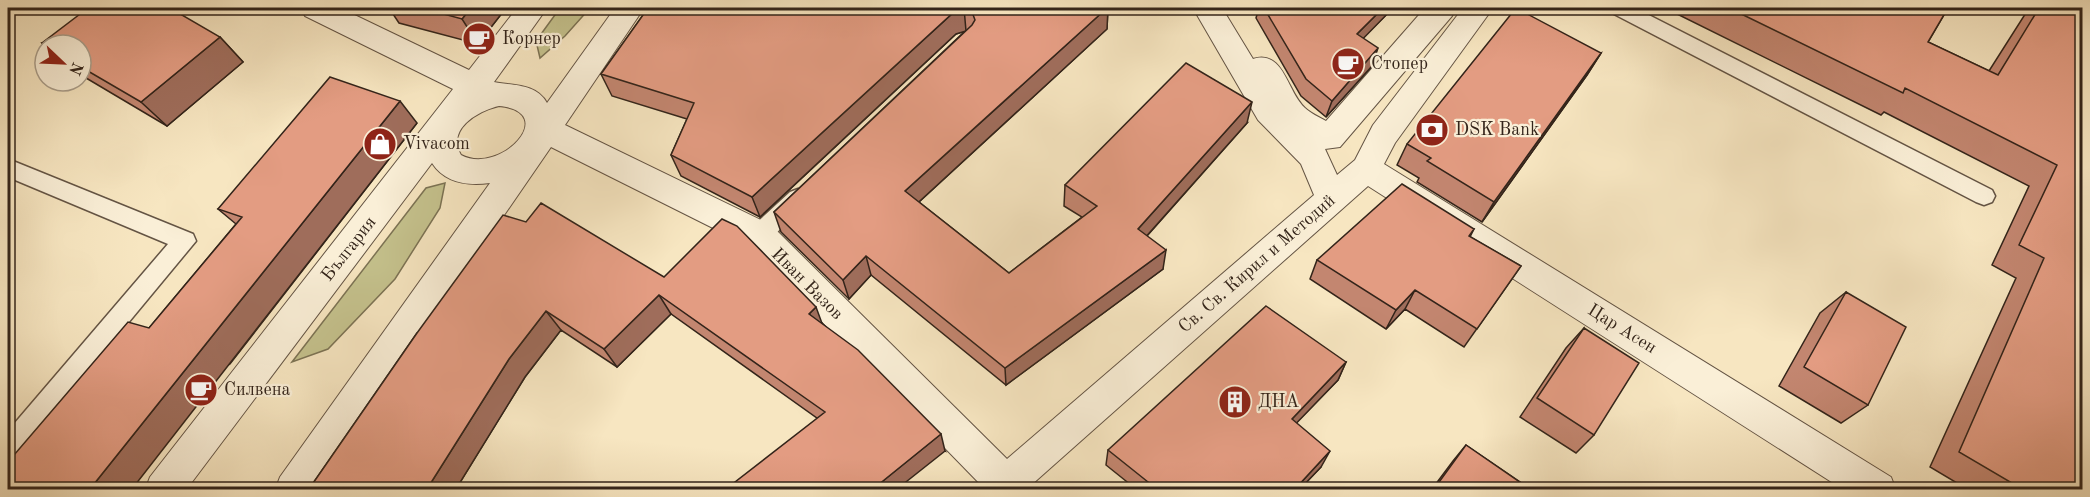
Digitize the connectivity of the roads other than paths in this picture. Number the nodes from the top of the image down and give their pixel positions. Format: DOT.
graph roads {
  1 [pos="533,8"];
  2 [pos="630,8"];
  3 [pos="1207,8"];
  4 [pos="1442,8"];
  5 [pos="1479,8"];
  6 [pos="1619,8"];
  7 [pos="329,10"];
  8 [pos="1263,67"];
  9 [pos="484,90"];
  10 [pos="449,119"];
  11 [pos="543,138"];
  12 [pos="8,168"];
  13 [pos="1366,169"];
  14 [pos="810,187"];
  15 [pos="1984,196"];
  16 [pos="1332,198"];
  17 [pos="759,235"];
  18 [pos="8,449"];
  19 [pos="1006,488"];
  20 [pos="163,489"];
  21 [pos="293,489"];
  22 [pos="1878,489"];
  1 -- 9 [label="street, България"];
  2 -- 11 [label="street"];
  3 -- 16 [label="street"];
  4 -- 8 [label="street"];
  5 -- 13 [label="street, Св. Св. Кирил и Методий"];
  6 -- 15 [label="lane"];
  7 -- 9 [label="street"];
  9 -- 10 [label="street, България"];
  9 -- 11 [label="street"];
  10 -- 11 [label="street"];
  10 -- 20 [label="street, България"];
  11 -- 17 [label="street, Иван Вазов"];
  11 -- 21 [label="street"];
  12 -- 18 [label="lane"];
  13 -- 16 [label="street, Св. Св. Кирил и Методий"];
  13 -- 22 [label="street, Цар Асен"];
  14 -- 17 [label="lane"];
  16 -- 19 [label="street, Св. Св. Кирил и Методий"];
  17 -- 19 [label="street, Иван Вазов"];
}
